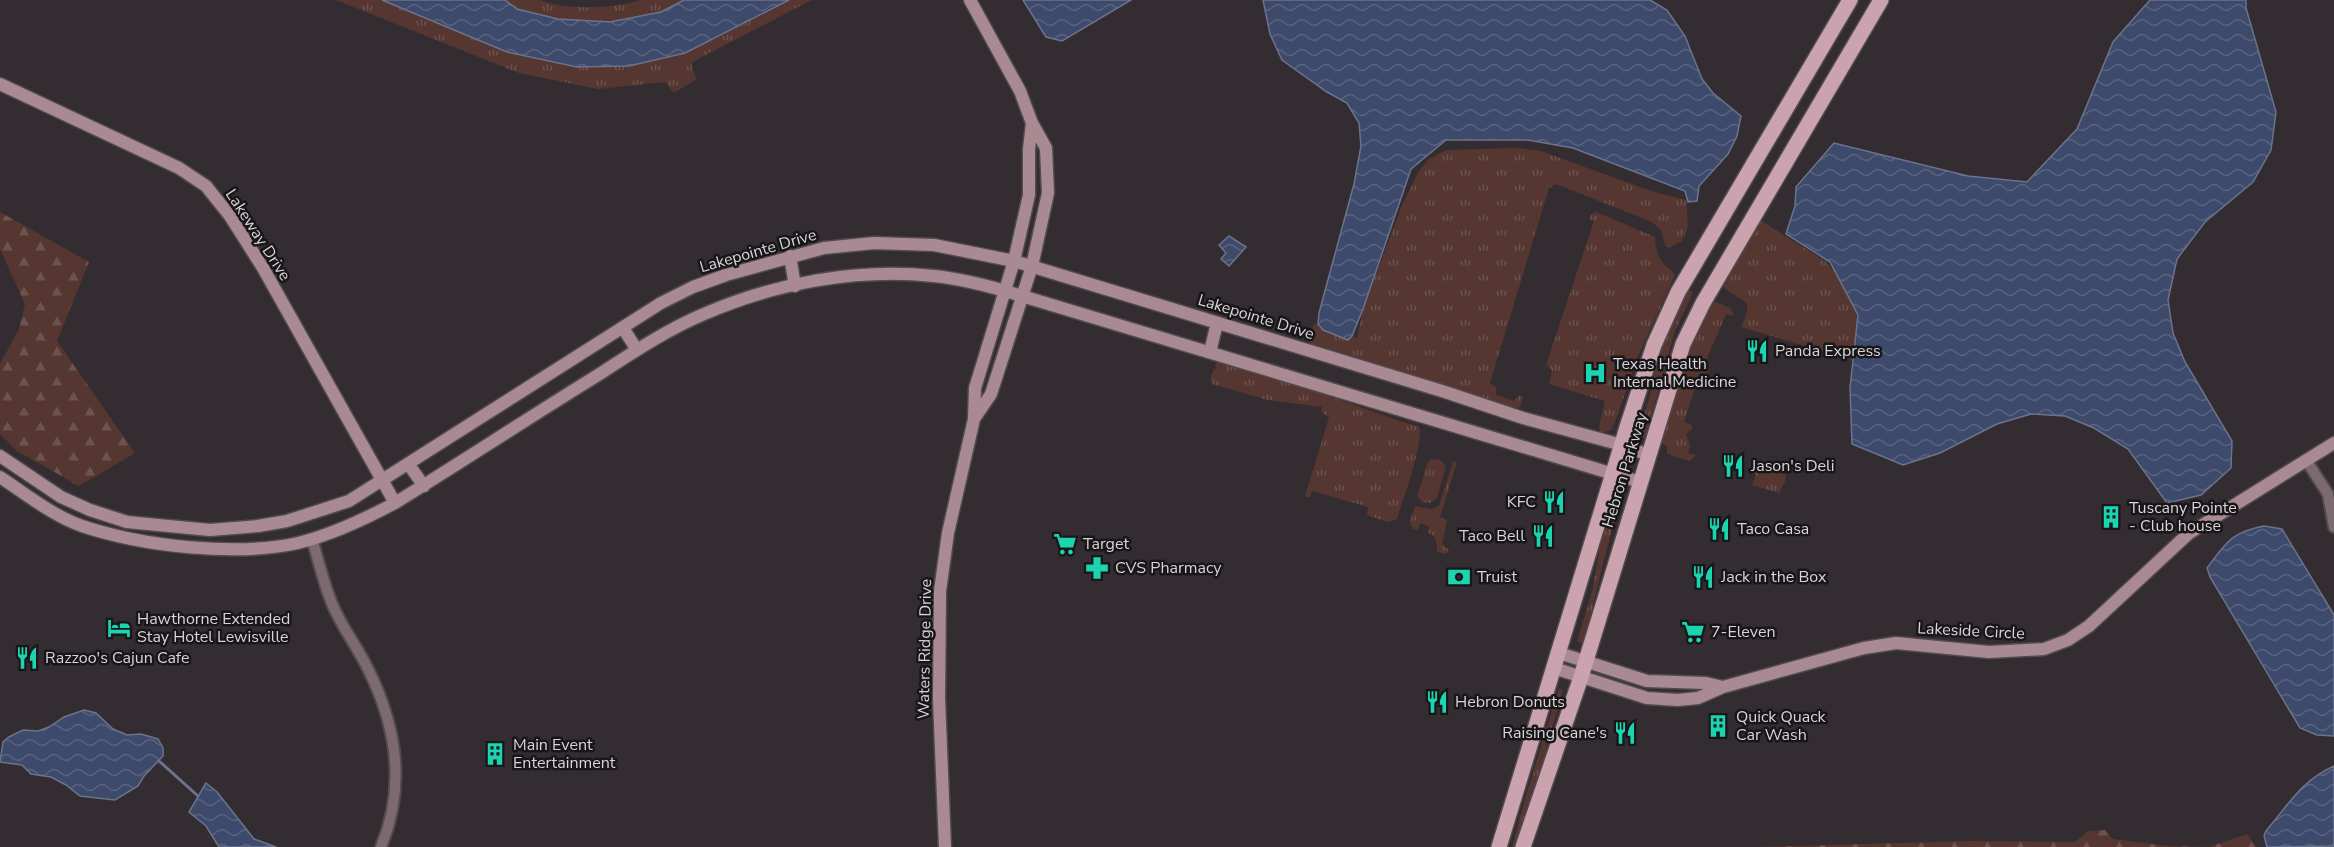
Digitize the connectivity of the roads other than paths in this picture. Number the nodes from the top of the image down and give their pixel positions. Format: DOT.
graph roads {
  1 [pos="970,0"];
  2 [pos="1856,0"];
  3 [pos="1878,5"];
  4 [pos="1846,6"];
  5 [pos="1866,25"];
  6 [pos="0,84"];
  7 [pos="1032,123"];
  8 [pos="790,256"];
  9 [pos="1014,261"];
  10 [pos="1032,266"];
  11 [pos="1689,272"];
  12 [pos="795,286"];
  13 [pos="1713,286"];
  14 [pos="1003,290"];
  15 [pos="1022,296"];
  16 [pos="1217,323"];
  17 [pos="623,328"];
  18 [pos="638,350"];
  19 [pos="1210,352"];
  20 [pos="974,419"];
  21 [pos="1622,445"];
  22 [pos="2332,448"];
  23 [pos="1648,455"];
  24 [pos="0,456"];
  25 [pos="2306,460"];
  26 [pos="409,465"];
  27 [pos="1612,476"];
  28 [pos="0,477"];
  29 [pos="381,482"];
  30 [pos="1640,483"];
  31 [pos="424,486"];
  32 [pos="61,497"];
  33 [pos="395,503"];
  34 [pos="55,512"];
  35 [pos="2334,527"];
  36 [pos="312,539"];
  37 [pos="1559,652"];
  38 [pos="1554,668"];
  39 [pos="1583,669"];
  40 [pos="1723,687"];
  41 [pos="381,847"];
  42 [pos="945,847"];
  43 [pos="1499,847"];
  44 [pos="1523,847"];
  1 -- 7 [label="main road, Waters Ridge Drive"];
  2 -- 3 [label="main road"];
  3 -- 5 [label="main road, Hebron Parkway"];
  4 -- 5 [label="main road"];
  4 -- 11 [label="main road, Hebron Parkway"];
  5 -- 13 [label="main road, Hebron Parkway"];
  6 -- 29 [label="main road, Lakeway Drive"];
  7 -- 9 [label="main road, Waters Ridge Drive"];
  7 -- 10 [label="main road, Waters Ridge Drive"];
  8 -- 9 [label="main road, Lakepointe Drive"];
  8 -- 12 [label="main road"];
  8 -- 17 [label="main road, Lakepointe Drive"];
  9 -- 10 [label="main road, Lakepointe Drive"];
  9 -- 14 [label="main road, Waters Ridge Drive"];
  10 -- 15 [label="main road, Waters Ridge Drive"];
  10 -- 16 [label="main road, Lakepointe Drive"];
  11 -- 13 [label="main road"];
  11 -- 21 [label="main road, Hebron Parkway"];
  12 -- 14 [label="main road"];
  12 -- 18 [label="main road"];
  13 -- 23 [label="main road, Hebron Parkway"];
  14 -- 15 [label="main road"];
  14 -- 20 [label="main road, Waters Ridge Drive"];
  15 -- 19 [label="main road"];
  15 -- 20 [label="main road, Waters Ridge Drive"];
  16 -- 19 [label="main road"];
  16 -- 21 [label="main road, Lakepointe Drive"];
  17 -- 18 [label="main road"];
  17 -- 26 [label="main road, Lakepointe Drive"];
  18 -- 31 [label="main road"];
  19 -- 27 [label="main road"];
  20 -- 42 [label="main road, Waters Ridge Drive"];
  21 -- 23 [label="main road, Lakepointe Drive"];
  21 -- 27 [label="main road, Hebron Parkway"];
  22 -- 25 [label="main road, Lakeside Circle"];
  23 -- 30 [label="main road, Hebron Parkway"];
  24 -- 32 [label="main road, Lakepointe Drive"];
  25 -- 35 [label="street"];
  25 -- 40 [label="main road, Lakeside Circle"];
  26 -- 29 [label="main road, Lakepointe Drive"];
  26 -- 31 [label="main road"];
  27 -- 30 [label="main road"];
  27 -- 37 [label="main road, Hebron Parkway"];
  28 -- 34 [label="main road"];
  29 -- 32 [label="main road, Lakepointe Drive"];
  29 -- 33 [label="main road, Lakeway Drive"];
  30 -- 39 [label="main road, Hebron Parkway"];
  31 -- 33 [label="main road"];
  32 -- 34 [label="main road"];
  33 -- 36 [label="main road"];
  34 -- 36 [label="main road"];
  36 -- 41 [label="street"];
  37 -- 38 [label="main road, Hebron Parkway"];
  37 -- 39 [label="main road, Lakeside Circle"];
  38 -- 39 [label="main road, Lakeside Circle"];
  38 -- 43 [label="main road, Hebron Parkway"];
  39 -- 40 [label="main road, Lakeside Circle"];
  39 -- 40 [label="main road, Lakeside Circle"];
  39 -- 44 [label="main road, Hebron Parkway"];
}
